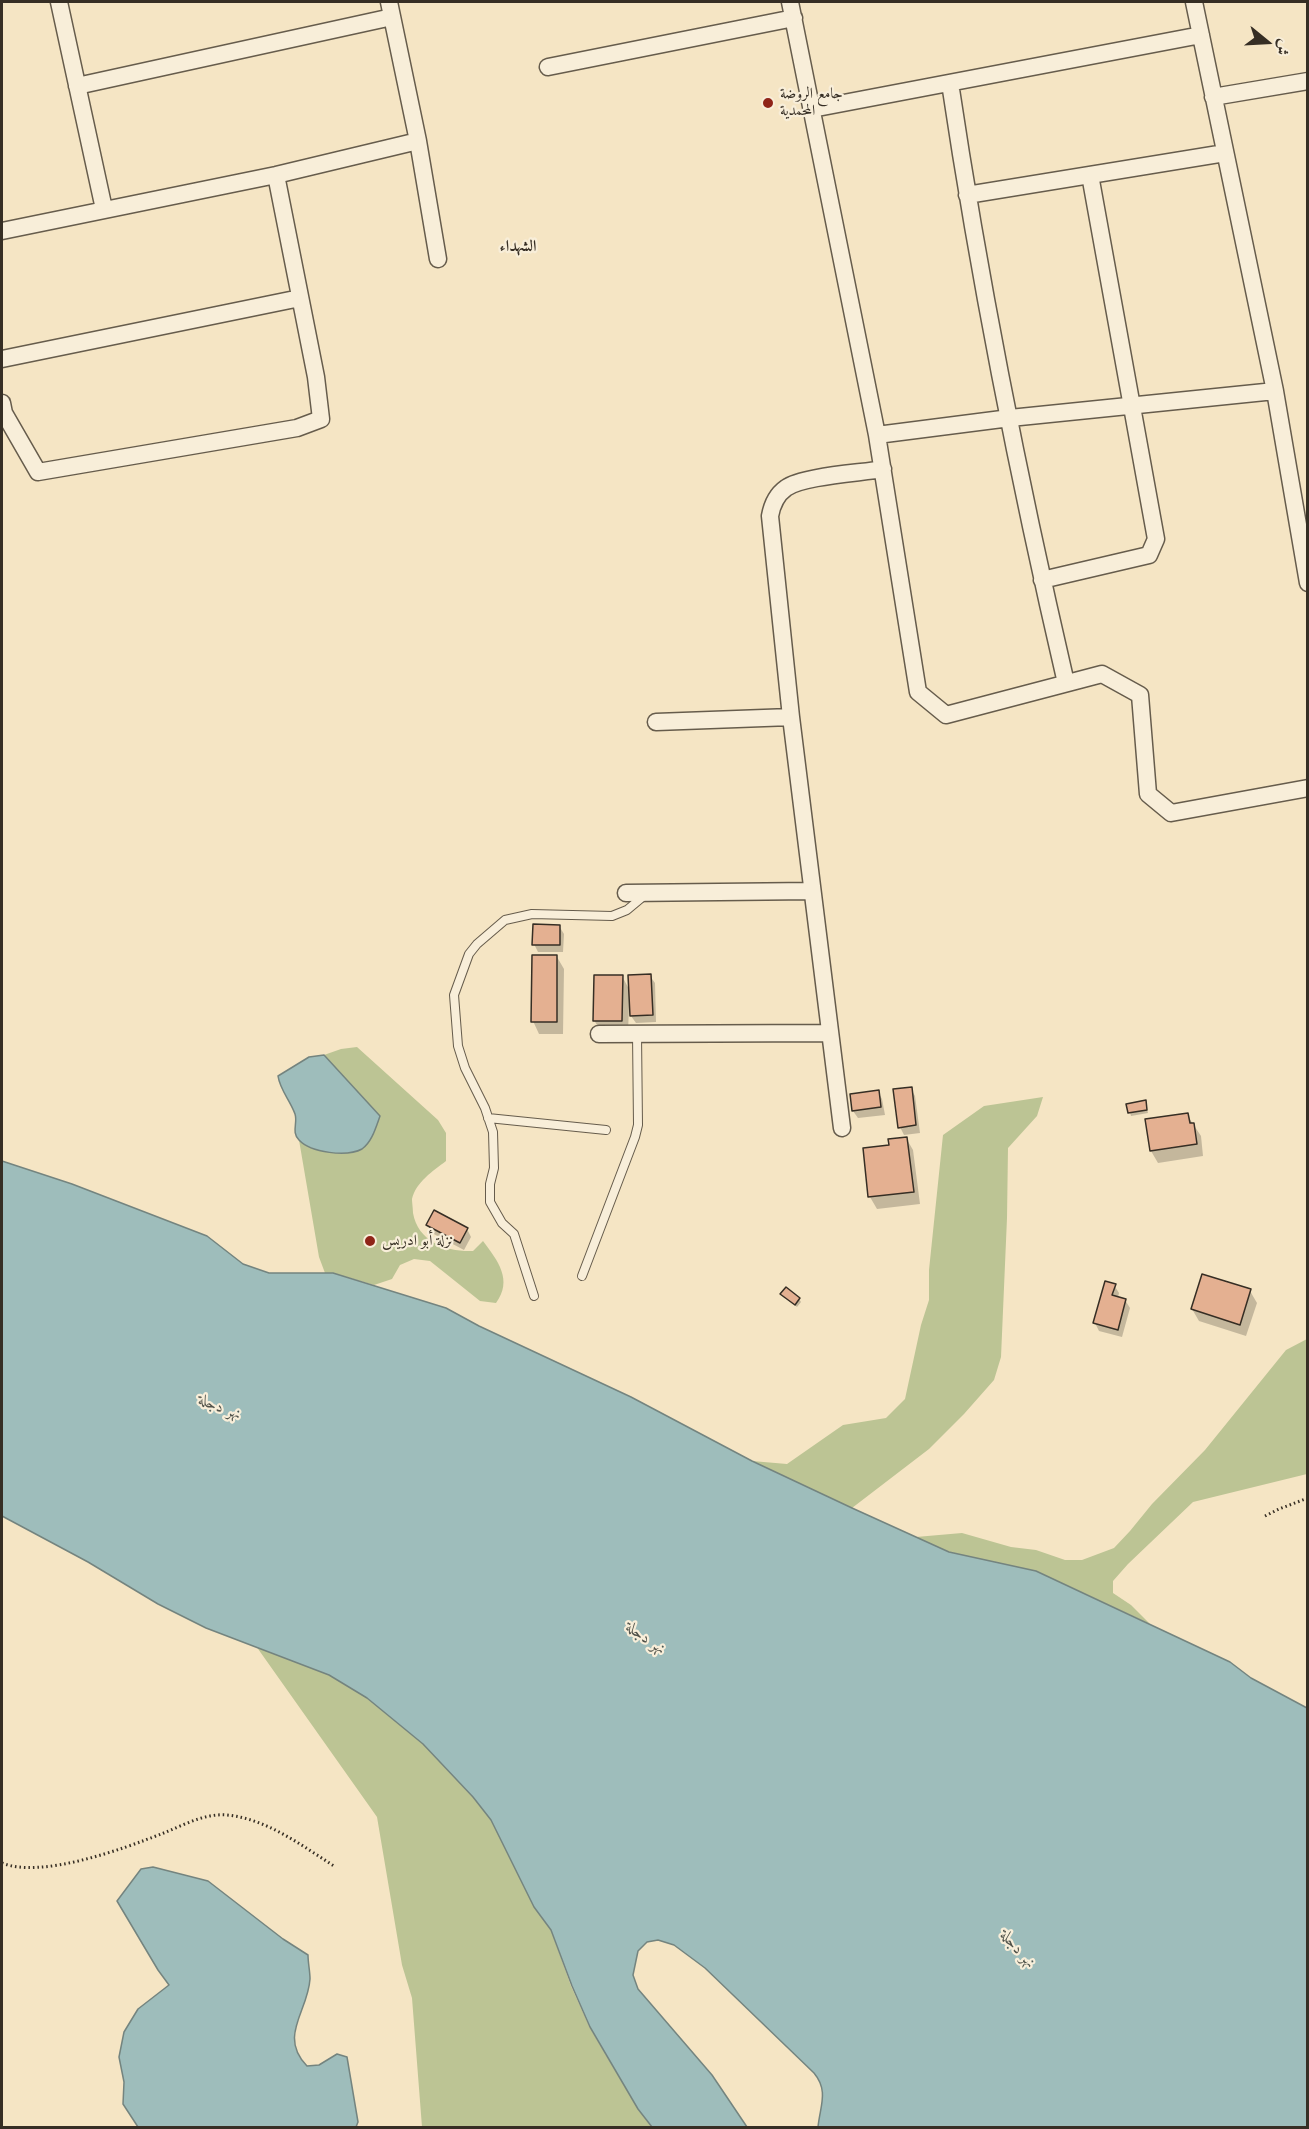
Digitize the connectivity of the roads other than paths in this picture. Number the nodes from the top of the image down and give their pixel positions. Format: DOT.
graph roads {
  1 [pos="59,2"];
  2 [pos="790,2"];
  3 [pos="1194,2"];
  4 [pos="391,9"];
  5 [pos="794,18"];
  6 [pos="1201,35"];
  7 [pos="548,67"];
  8 [pos="1308,81"];
  9 [pos="950,83"];
  10 [pos="77,87"];
  11 [pos="1213,97"];
  12 [pos="812,109"];
  13 [pos="418,141"];
  14 [pos="1224,153"];
  15 [pos="276,175"];
  16 [pos="1090,175"];
  17 [pos="967,195"];
  18 [pos="104,209"];
  19 [pos="2,231"];
  20 [pos="438,259"];
  21 [pos="300,298"];
  22 [pos="2,359"];
  23 [pos="1275,391"];
  24 [pos="2,403"];
  25 [pos="1133,406"];
  26 [pos="1010,418"];
  27 [pos="877,435"];
  28 [pos="883,469"];
  29 [pos="1042,580"];
  30 [pos="1308,583"];
  31 [pos="1066,683"];
  32 [pos="791,717"];
  33 [pos="656,723"];
  34 [pos="1308,788"];
  35 [pos="812,891"];
  36 [pos="647,892"];
  37 [pos="626,893"];
  38 [pos="830,1033"];
  39 [pos="599,1034"];
  40 [pos="637,1034"];
  41 [pos="488,1118"];
  42 [pos="842,1128"];
  43 [pos="606,1130"];
  44 [pos="582,1276"];
  45 [pos="534,1296"];
  1 -- 10 [label="street"];
  2 -- 5 [label="street"];
  3 -- 6 [label="street"];
  4 -- 10 [label="street"];
  4 -- 13 [label="street"];
  5 -- 7 [label="street"];
  5 -- 12 [label="street"];
  6 -- 9 [label="street"];
  6 -- 11 [label="street"];
  8 -- 11 [label="street"];
  9 -- 12 [label="street"];
  9 -- 17 [label="street"];
  10 -- 18 [label="street"];
  11 -- 14 [label="street"];
  12 -- 27 [label="street"];
  13 -- 15 [label="street"];
  13 -- 20 [label="street"];
  14 -- 16 [label="street"];
  14 -- 23 [label="street"];
  15 -- 18 [label="street"];
  15 -- 21 [label="street"];
  16 -- 17 [label="street"];
  16 -- 25 [label="street"];
  17 -- 26 [label="street"];
  18 -- 19 [label="street"];
  21 -- 22 [label="street"];
  21 -- 24 [label="street"];
  23 -- 25 [label="street"];
  23 -- 30 [label="street"];
  25 -- 26 [label="street"];
  25 -- 29 [label="street"];
  26 -- 27 [label="street"];
  26 -- 29 [label="street"];
  27 -- 28 [label="street"];
  28 -- 31 [label="street"];
  28 -- 32 [label="street"];
  29 -- 31 [label="street"];
  31 -- 34 [label="street"];
  32 -- 33 [label="street"];
  32 -- 35 [label="street"];
  35 -- 36 [label="street"];
  35 -- 38 [label="street"];
  36 -- 37 [label="street"];
  36 -- 41 [label="lane"];
  38 -- 40 [label="street"];
  38 -- 42 [label="street"];
  39 -- 40 [label="street"];
  40 -- 44 [label="lane"];
  41 -- 43 [label="lane"];
  41 -- 45 [label="lane"];
}
